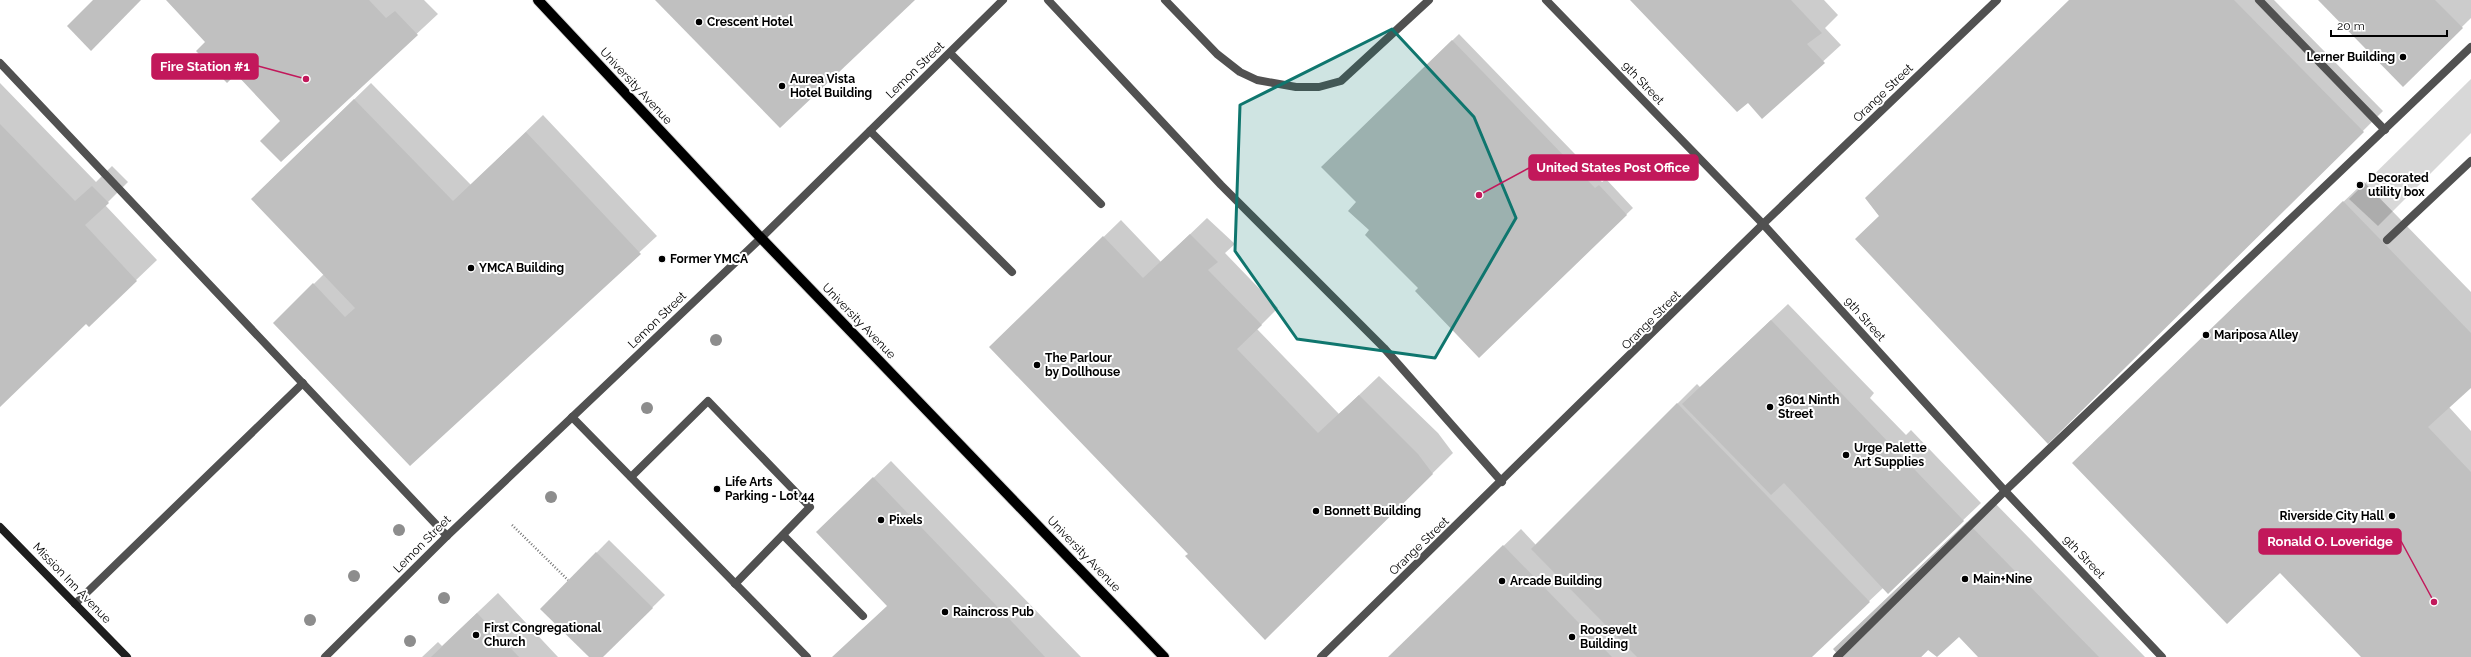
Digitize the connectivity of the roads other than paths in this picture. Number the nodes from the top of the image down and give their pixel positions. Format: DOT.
graph roads {
  1 [pos="538,0"];
  2 [pos="1003,0"];
  3 [pos="1048,0"];
  4 [pos="1165,0"];
  5 [pos="1429,0"];
  6 [pos="1546,0"];
  7 [pos="1998,0"];
  8 [pos="2259,0"];
  9 [pos="2471,47"];
  10 [pos="950,53"];
  11 [pos="0,63"];
  12 [pos="2385,130"];
  13 [pos="870,131"];
  14 [pos="2471,161"];
  15 [pos="1101,204"];
  16 [pos="1763,224"];
  17 [pos="761,238"];
  18 [pos="2387,240"];
  19 [pos="1012,272"];
  20 [pos="303,383"];
  21 [pos="572,417"];
  22 [pos="631,477"];
  23 [pos="1502,482"];
  24 [pos="2005,491"];
  25 [pos="0,527"];
  26 [pos="783,535"];
  27 [pos="447,536"];
  28 [pos="736,584"];
  29 [pos="75,604"];
  30 [pos="863,616"];
  31 [pos="127,657"];
  32 [pos="326,657"];
  33 [pos="807,657"];
  34 [pos="1164,657"];
  35 [pos="1321,657"];
  36 [pos="1837,657"];
  37 [pos="2162,657"];
  1 -- 17 [label="main road, University Avenue"];
  2 -- 10 [label="street, Lemon Street"];
  3 -- 23 [label="street"];
  4 -- 5 [label="street"];
  6 -- 16 [label="street, 9th Street"];
  7 -- 16 [label="street, Orange Street"];
  8 -- 12 [label="street"];
  9 -- 12 [label="street"];
  10 -- 13 [label="street, Lemon Street"];
  10 -- 15 [label="street"];
  11 -- 20 [label="street"];
  12 -- 24 [label="street"];
  13 -- 17 [label="street, Lemon Street"];
  13 -- 19 [label="street"];
  14 -- 18 [label="street"];
  16 -- 23 [label="street, Orange Street"];
  16 -- 24 [label="street, 9th Street"];
  17 -- 21 [label="street, Lemon Street"];
  17 -- 34 [label="main road, University Avenue"];
  20 -- 27 [label="street"];
  20 -- 29 [label="street"];
  21 -- 22 [label="street"];
  21 -- 27 [label="street, Lemon Street"];
  22 -- 26 [label="street"];
  22 -- 28 [label="street"];
  23 -- 35 [label="street, Orange Street"];
  24 -- 36 [label="street"];
  24 -- 37 [label="street, 9th Street"];
  25 -- 29 [label="main road, Mission Inn Avenue"];
  26 -- 28 [label="street"];
  26 -- 30 [label="street"];
  27 -- 32 [label="street, Lemon Street"];
  28 -- 33 [label="street"];
  29 -- 31 [label="main road, Mission Inn Avenue"];
}
